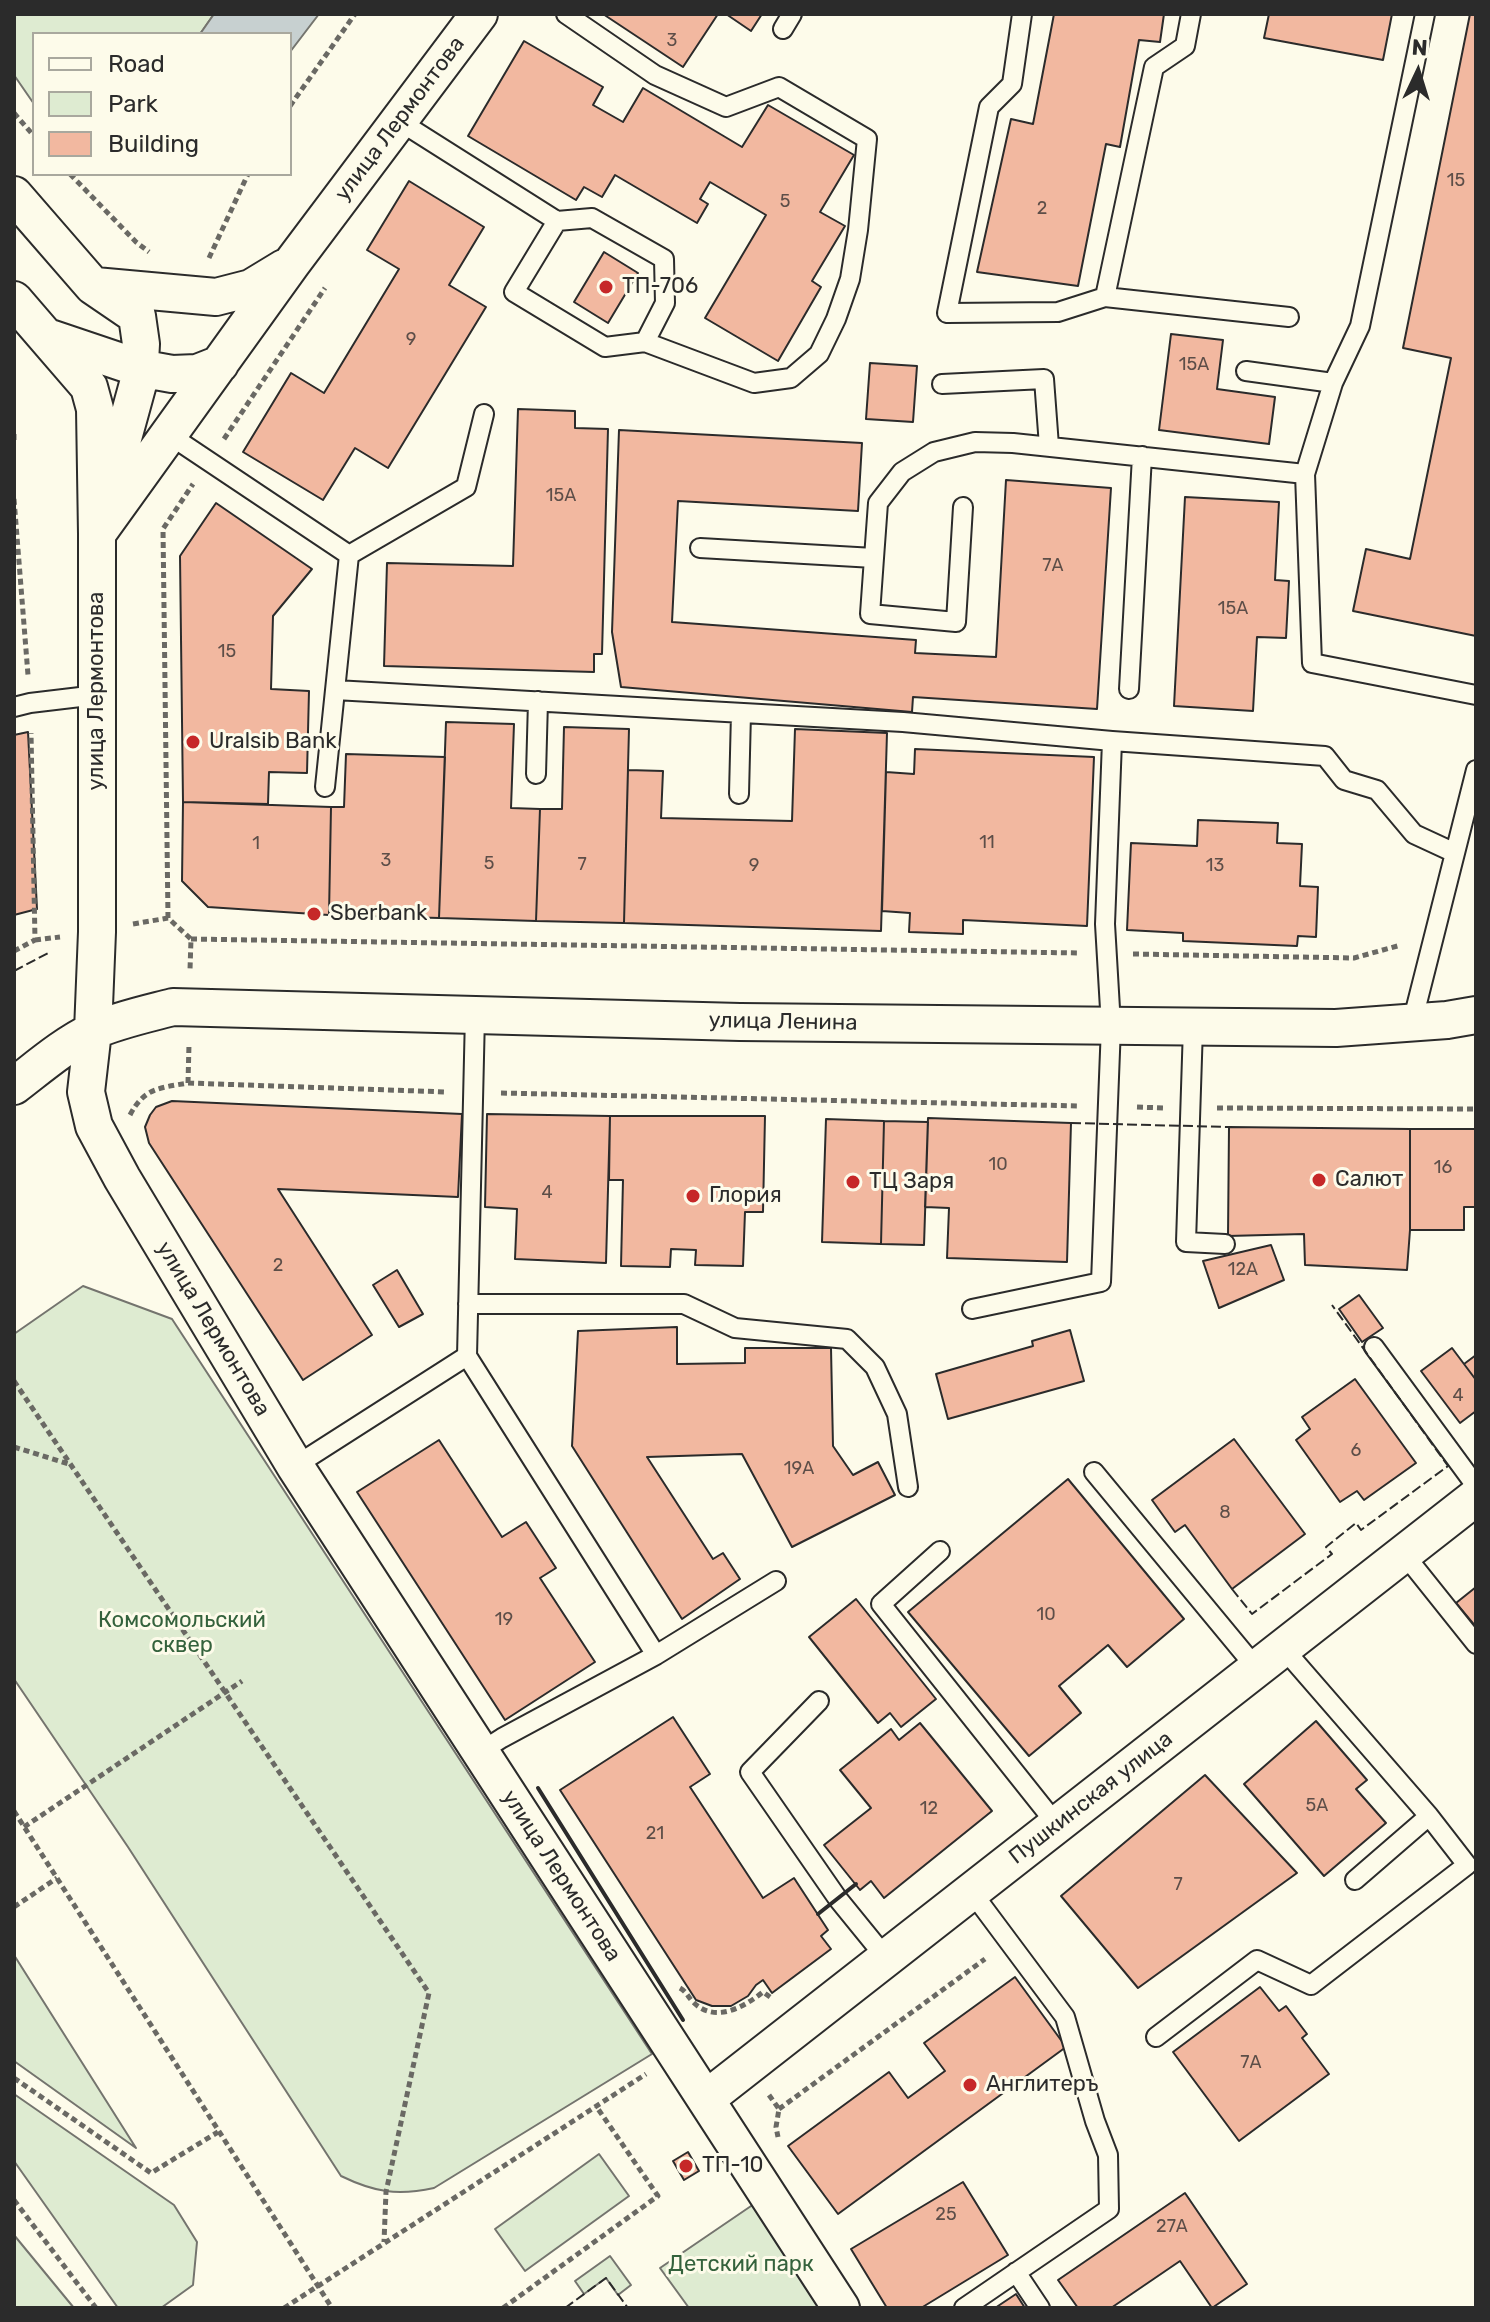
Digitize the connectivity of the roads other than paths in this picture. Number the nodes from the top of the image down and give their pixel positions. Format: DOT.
graph roads {
  1 [pos="479,14"];
  2 [pos="566,14"];
  3 [pos="1022,14"];
  4 [pos="1191,14"];
  5 [pos="1425,14"];
  6 [pos="399,121"];
  7 [pos="14,195"];
  8 [pos="557,221"];
  9 [pos="292,263"];
  10 [pos="93,286"];
  11 [pos="1105,297"];
  12 [pos="14,300"];
  13 [pos="1289,317"];
  14 [pos="45,336"];
  15 [pos="645,342"];
  16 [pos="220,364"];
  17 [pos="139,368"];
  18 [pos="1246,371"];
  19 [pos="1333,383"];
  20 [pos="942,384"];
  21 [pos="484,414"];
  22 [pos="168,434"];
  23 [pos="1049,446"];
  24 [pos="1142,456"];
  25 [pos="1305,474"];
  26 [pos="963,507"];
  27 [pos="97,534"];
  28 [pos="700,548"];
  29 [pos="349,555"];
  30 [pos="874,558"];
  31 [pos="1129,689"];
  32 [pos="335,690"];
  33 [pos="97,695"];
  34 [pos="1476,695"];
  35 [pos="538,701"];
  36 [pos="14,707"];
  37 [pos="741,713"];
  38 [pos="1112,741"];
  39 [pos="1476,770"];
  40 [pos="536,774"];
  41 [pos="325,787"];
  42 [pos="739,794"];
  43 [pos="1455,853"];
  44 [pos="475,1015"];
  45 [pos="1476,1015"];
  46 [pos="1412,1023"];
  47 [pos="1111,1026"];
  48 [pos="1193,1027"];
  49 [pos="93,1031"];
  50 [pos="14,1086"];
  51 [pos="1225,1244"];
  52 [pos="468,1304"];
  53 [pos="972,1309"];
  54 [pos="1374,1347"];
  55 [pos="467,1356"];
  56 [pos="295,1466"];
  57 [pos="1094,1472"];
  58 [pos="1476,1486"];
  59 [pos="908,1487"];
  60 [pos="1476,1497"];
  61 [pos="940,1551"];
  62 [pos="1404,1554"];
  63 [pos="776,1581"];
  64 [pos="1476,1644"];
  65 [pos="656,1655"];
  66 [pos="1270,1658"];
  67 [pos="819,1701"];
  68 [pos="480,1752"];
  69 [pos="1429,1816"];
  70 [pos="1057,1825"];
  71 [pos="1355,1880"];
  72 [pos="971,1891"];
  73 [pos="886,1958"];
  74 [pos="1156,2037"];
  75 [pos="706,2099"];
  76 [pos="1016,2272"];
  77 [pos="841,2308"];
  78 [pos="964,2308"];
  79 [pos="1040,2308"];
  1 -- 6 [label="street, улица Лермонтова"];
  2 -- 15 [label="lane"];
  3 -- 11 [label="lane"];
  4 -- 11 [label="lane"];
  5 -- 19 [label="lane"];
  6 -- 8 [label="lane"];
  6 -- 9 [label="street, улица Лермонтова"];
  7 -- 10 [label="street"];
  8 -- 15 [label="lane"];
  8 -- 15 [label="lane"];
  9 -- 10 [label="street, улица Лермонтова"];
  9 -- 16 [label="street, улица Лермонтова"];
  10 -- 14 [label="street"];
  10 -- 17 [label="street"];
  11 -- 13 [label="lane"];
  12 -- 14 [label="street"];
  14 -- 17 [label="street"];
  14 -- 27 [label="street"];
  16 -- 17 [label="street"];
  16 -- 22 [label="street, улица Лермонтова"];
  17 -- 27 [label="street"];
  18 -- 19 [label="lane"];
  19 -- 25 [label="lane"];
  20 -- 23 [label="lane"];
  21 -- 29 [label="lane"];
  22 -- 27 [label="street, улица Лермонтова"];
  22 -- 29 [label="lane"];
  23 -- 24 [label="lane"];
  23 -- 30 [label="lane"];
  24 -- 25 [label="lane"];
  24 -- 31 [label="lane"];
  25 -- 34 [label="lane"];
  26 -- 30 [label="lane"];
  27 -- 33 [label="street, улица Лермонтова"];
  28 -- 30 [label="lane"];
  29 -- 32 [label="lane"];
  32 -- 35 [label="lane"];
  32 -- 41 [label="lane"];
  33 -- 36 [label="lane"];
  33 -- 49 [label="street, улица Лермонтова"];
  35 -- 37 [label="lane"];
  35 -- 40 [label="lane"];
  37 -- 38 [label="lane"];
  37 -- 42 [label="lane"];
  38 -- 43 [label="lane"];
  38 -- 47 [label="lane"];
  39 -- 43 [label="lane"];
  43 -- 46 [label="lane"];
  44 -- 47 [label="street, улица Ленина"];
  44 -- 49 [label="street, улица Ленина"];
  44 -- 52 [label="lane"];
  45 -- 46 [label="street, улица Ленина"];
  46 -- 48 [label="street, улица Ленина"];
  47 -- 48 [label="street, улица Ленина"];
  47 -- 53 [label="lane"];
  48 -- 51 [label="lane"];
  49 -- 50 [label="street, улица Ленина"];
  49 -- 56 [label="street, улица Лермонтова"];
  52 -- 55 [label="lane"];
  52 -- 59 [label="lane"];
  54 -- 58 [label="lane"];
  55 -- 56 [label="lane"];
  55 -- 65 [label="lane"];
  56 -- 68 [label="street, улица Лермонтова"];
  57 -- 66 [label="lane"];
  60 -- 62 [label="street, Пушкинская улица"];
  61 -- 70 [label="lane"];
  62 -- 64 [label="lane"];
  62 -- 66 [label="street, Пушкинская улица"];
  63 -- 65 [label="lane"];
  65 -- 68 [label="lane"];
  66 -- 69 [label="lane"];
  66 -- 70 [label="street, Пушкинская улица"];
  67 -- 73 [label="lane"];
  68 -- 75 [label="street, улица Лермонтова"];
  69 -- 71 [label="lane"];
  69 -- 74 [label="lane"];
  70 -- 72 [label="street, Пушкинская улица"];
  72 -- 73 [label="street, Пушкинская улица"];
  72 -- 76 [label="lane"];
  73 -- 75 [label="street, Пушкинская улица"];
  75 -- 77 [label="street, улица Лермонтова"];
  76 -- 78 [label="lane"];
  76 -- 79 [label="lane"];
}
